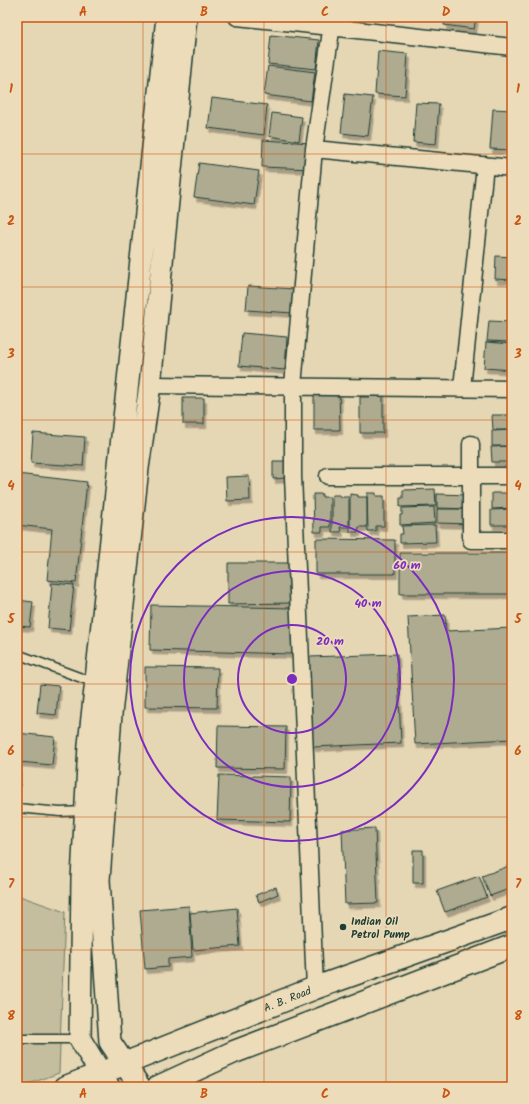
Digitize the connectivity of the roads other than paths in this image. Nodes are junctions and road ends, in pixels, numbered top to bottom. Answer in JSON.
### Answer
{"nodes":[{"id":1,"x":167,"y":17,"type":"edge"},
{"id":2,"x":186,"y":17,"type":"edge"},
{"id":3,"x":237,"y":17,"type":"edge"},
{"id":4,"x":333,"y":22,"type":"edge"},
{"id":5,"x":512,"y":47,"type":"edge"},
{"id":6,"x":314,"y":149,"type":"junction"},
{"id":7,"x":485,"y":165,"type":"junction"},
{"id":8,"x":512,"y":168,"type":"edge"},
{"id":9,"x":150,"y":385,"type":"junction"},
{"id":10,"x":293,"y":386,"type":"junction"},
{"id":11,"x":462,"y":388,"type":"junction"},
{"id":12,"x":512,"y":390,"type":"edge"},
{"id":13,"x":471,"y":444,"type":"dead end"},
{"id":14,"x":328,"y":476,"type":"dead end"},
{"id":15,"x":471,"y":476,"type":"junction"},
{"id":16,"x":512,"y":476,"type":"edge"},
{"id":17,"x":512,"y":540,"type":"edge"},
{"id":18,"x":17,"y":654,"type":"edge"},
{"id":19,"x":96,"y":684,"type":"junction"},
{"id":20,"x":17,"y":808,"type":"edge"},
{"id":21,"x":86,"y":811,"type":"junction"},
{"id":22,"x":512,"y":918,"type":"edge"},
{"id":23,"x":512,"y":946,"type":"edge"},
{"id":24,"x":315,"y":988,"type":"junction"},
{"id":25,"x":17,"y":1039,"type":"edge"},
{"id":26,"x":80,"y":1039,"type":"junction"},
{"id":27,"x":125,"y":1063,"type":"junction"},
{"id":28,"x":105,"y":1080,"type":"edge"},
{"id":29,"x":66,"y":1087,"type":"edge"},
{"id":30,"x":140,"y":1087,"type":"edge"},
{"id":31,"x":158,"y":1087,"type":"edge"}],
"edges":[{"from":1,"to":19,"type":"street"},
{"from":2,"to":9,"type":"street"},
{"from":3,"to":4,"type":"street"},
{"from":4,"to":5,"type":"street"},
{"from":4,"to":6,"type":"street"},
{"from":6,"to":7,"type":"street"},
{"from":6,"to":10,"type":"street"},
{"from":7,"to":8,"type":"street"},
{"from":7,"to":11,"type":"street"},
{"from":9,"to":10,"type":"street"},
{"from":9,"to":27,"type":"street"},
{"from":10,"to":11,"type":"street"},
{"from":10,"to":24,"type":"street"},
{"from":11,"to":12,"type":"street"},
{"from":13,"to":15,"type":"street"},
{"from":14,"to":15,"type":"street"},
{"from":15,"to":16,"type":"street"},
{"from":15,"to":17,"type":"street"},
{"from":18,"to":19,"type":"lane"},
{"from":19,"to":21,"type":"street"},
{"from":20,"to":21,"type":"lane"},
{"from":21,"to":26,"type":"street"},
{"from":22,"to":24,"type":"main road","name":"A. B. Road"},
{"from":23,"to":31,"type":"main road"},
{"from":24,"to":27,"type":"main road","name":"A. B. Road"},
{"from":25,"to":26,"type":"lane"},
{"from":26,"to":28,"type":"street"},
{"from":27,"to":28,"type":"main road","name":"A. B. Road"},
{"from":27,"to":30,"type":"street"},
{"from":28,"to":29,"type":"main road","name":"A. B. Road"}]}
